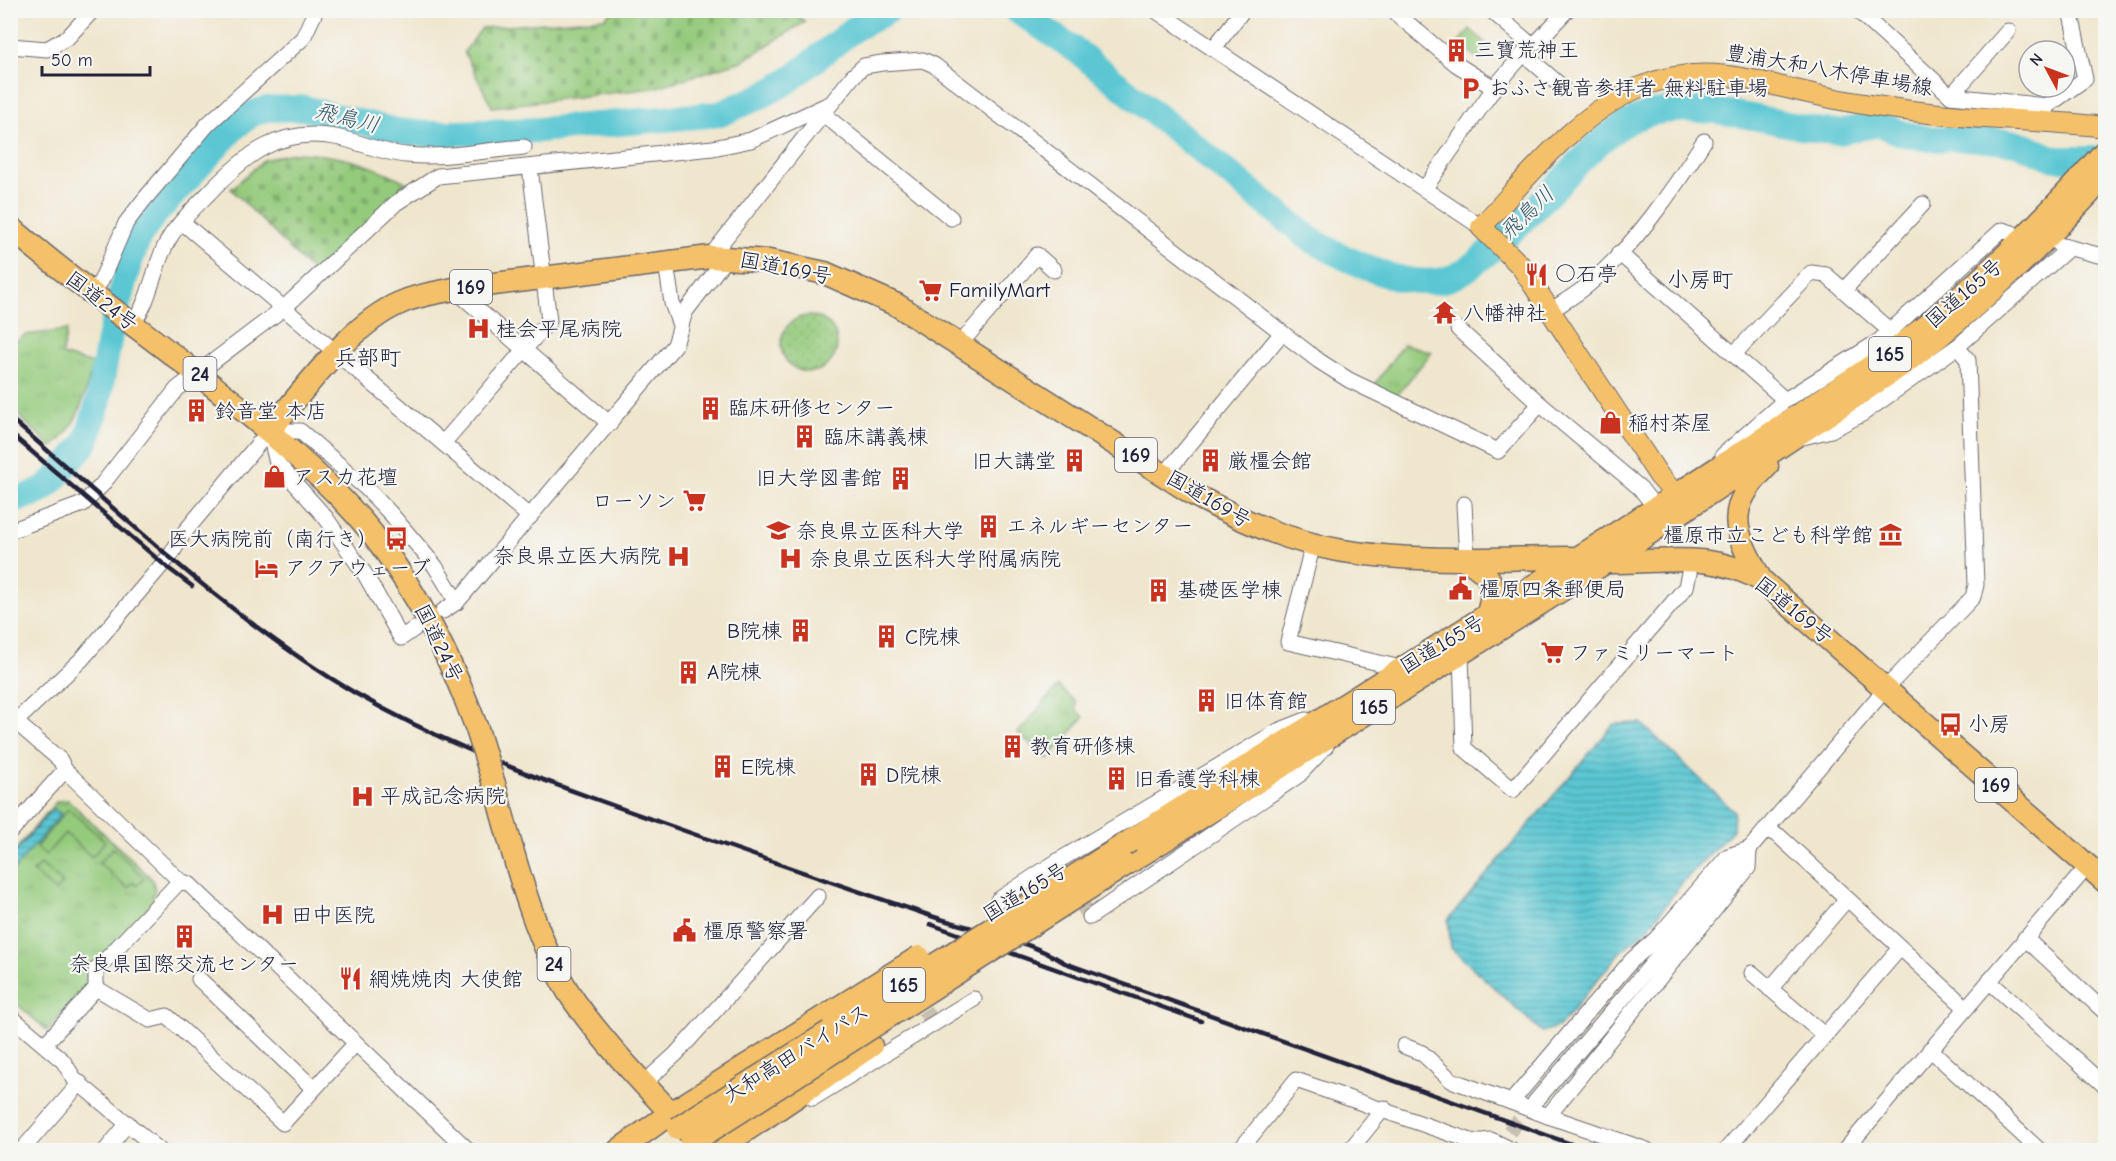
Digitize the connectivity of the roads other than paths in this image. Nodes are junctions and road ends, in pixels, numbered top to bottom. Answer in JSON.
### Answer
{"nodes":[{"id":1,"x":93,"y":10,"type":"edge"},
{"id":2,"x":1155,"y":10,"type":"edge"},
{"id":3,"x":1243,"y":10,"type":"edge"},
{"id":4,"x":1392,"y":10,"type":"edge"},
{"id":5,"x":1491,"y":10,"type":"edge"},
{"id":6,"x":1568,"y":10,"type":"edge"},
{"id":7,"x":1857,"y":10,"type":"edge"},
{"id":8,"x":2070,"y":10,"type":"edge"},
{"id":9,"x":310,"y":13,"type":"edge"},
{"id":10,"x":2008,"y":31,"type":"dead end"},
{"id":11,"x":10,"y":46,"type":"edge"},
{"id":12,"x":1214,"y":48,"type":"junction"},
{"id":13,"x":1527,"y":49,"type":"junction"},
{"id":14,"x":1562,"y":87,"type":"dead end"},
{"id":15,"x":1494,"y":88,"type":"junction"},
{"id":16,"x":1951,"y":96,"type":"junction"},
{"id":17,"x":826,"y":108,"type":"junction"},
{"id":18,"x":2044,"y":113,"type":"junction"},
{"id":19,"x":2106,"y":126,"type":"edge"},
{"id":20,"x":1704,"y":141,"type":"dead end"},
{"id":21,"x":524,"y":147,"type":"dead end"},
{"id":22,"x":2106,"y":150,"type":"edge"},
{"id":23,"x":437,"y":154,"type":"junction"},
{"id":24,"x":530,"y":168,"type":"junction"},
{"id":25,"x":506,"y":170,"type":"junction"},
{"id":26,"x":2093,"y":180,"type":"edge"},
{"id":27,"x":1425,"y":188,"type":"junction"},
{"id":28,"x":1923,"y":204,"type":"dead end"},
{"id":29,"x":951,"y":218,"type":"dead end"},
{"id":30,"x":182,"y":222,"type":"junction"},
{"id":31,"x":10,"y":227,"type":"edge"},
{"id":32,"x":1484,"y":229,"type":"junction"},
{"id":33,"x":2012,"y":232,"type":"dead end"},
{"id":34,"x":1619,"y":253,"type":"junction"},
{"id":35,"x":718,"y":257,"type":"junction"},
{"id":36,"x":2106,"y":257,"type":"edge"},
{"id":37,"x":666,"y":262,"type":"junction"},
{"id":38,"x":1054,"y":270,"type":"dead end"},
{"id":39,"x":543,"y":277,"type":"junction"},
{"id":40,"x":454,"y":289,"type":"junction"},
{"id":41,"x":1844,"y":290,"type":"junction"},
{"id":42,"x":98,"y":299,"type":"junction"},
{"id":43,"x":285,"y":307,"type":"junction"},
{"id":44,"x":1550,"y":311,"type":"junction"},
{"id":45,"x":130,"y":323,"type":"junction"},
{"id":46,"x":681,"y":328,"type":"junction"},
{"id":47,"x":1458,"y":329,"type":"dead end"},
{"id":48,"x":1889,"y":330,"type":"junction"},
{"id":49,"x":1281,"y":334,"type":"junction"},
{"id":50,"x":960,"y":344,"type":"junction"},
{"id":51,"x":1957,"y":347,"type":"junction"},
{"id":52,"x":524,"y":350,"type":"junction"},
{"id":53,"x":338,"y":352,"type":"junction"},
{"id":54,"x":1734,"y":354,"type":"junction"},
{"id":55,"x":196,"y":372,"type":"junction"},
{"id":56,"x":1785,"y":400,"type":"junction"},
{"id":57,"x":1540,"y":404,"type":"junction"},
{"id":58,"x":610,"y":424,"type":"junction"},
{"id":59,"x":269,"y":431,"type":"junction"},
{"id":60,"x":1791,"y":440,"type":"junction"},
{"id":61,"x":444,"y":442,"type":"junction"},
{"id":62,"x":1713,"y":469,"type":"junction"},
{"id":63,"x":1165,"y":474,"type":"junction"},
{"id":64,"x":1681,"y":501,"type":"junction"},
{"id":65,"x":1464,"y":504,"type":"dead end"},
{"id":66,"x":1655,"y":507,"type":"junction"},
{"id":67,"x":531,"y":517,"type":"junction"},
{"id":68,"x":10,"y":531,"type":"edge"},
{"id":69,"x":1313,"y":544,"type":"junction"},
{"id":70,"x":1574,"y":558,"type":"junction"},
{"id":71,"x":1692,"y":559,"type":"junction"},
{"id":72,"x":1467,"y":560,"type":"junction"},
{"id":73,"x":1606,"y":562,"type":"junction"},
{"id":74,"x":1761,"y":580,"type":"junction"},
{"id":75,"x":457,"y":602,"type":"junction"},
{"id":76,"x":443,"y":611,"type":"dead end"},
{"id":77,"x":1487,"y":617,"type":"junction"},
{"id":78,"x":414,"y":629,"type":"dead end"},
{"id":79,"x":1461,"y":654,"type":"junction"},
{"id":80,"x":1401,"y":668,"type":"junction"},
{"id":81,"x":1887,"y":687,"type":"junction"},
{"id":82,"x":1342,"y":716,"type":"junction"},
{"id":83,"x":13,"y":719,"type":"edge"},
{"id":84,"x":65,"y":770,"type":"junction"},
{"id":85,"x":1766,"y":829,"type":"junction"},
{"id":86,"x":10,"y":832,"type":"edge"},
{"id":87,"x":1749,"y":849,"type":"junction"},
{"id":88,"x":1133,"y":853,"type":"junction"},
{"id":89,"x":2087,"y":867,"type":"junction"},
{"id":90,"x":180,"y":880,"type":"junction"},
{"id":91,"x":2106,"y":882,"type":"edge"},
{"id":92,"x":818,"y":896,"type":"dead end"},
{"id":93,"x":1847,"y":899,"type":"junction"},
{"id":94,"x":998,"y":900,"type":"dead end"},
{"id":95,"x":1090,"y":917,"type":"dead end"},
{"id":96,"x":2025,"y":938,"type":"junction"},
{"id":97,"x":1900,"y":948,"type":"junction"},
{"id":98,"x":893,"y":963,"type":"dead end"},
{"id":99,"x":1752,"y":973,"type":"dead end"},
{"id":100,"x":199,"y":979,"type":"dead end"},
{"id":101,"x":1989,"y":981,"type":"junction"},
{"id":102,"x":96,"y":988,"type":"junction"},
{"id":103,"x":1770,"y":988,"type":"junction"},
{"id":104,"x":974,"y":999,"type":"dead end"},
{"id":105,"x":1965,"y":1007,"type":"junction"},
{"id":106,"x":2106,"y":1013,"type":"edge"},
{"id":107,"x":10,"y":1016,"type":"edge"},
{"id":108,"x":1824,"y":1035,"type":"junction"},
{"id":109,"x":356,"y":1043,"type":"junction"},
{"id":110,"x":45,"y":1044,"type":"junction"},
{"id":111,"x":1404,"y":1046,"type":"dead end"},
{"id":112,"x":1930,"y":1049,"type":"junction"},
{"id":113,"x":80,"y":1083,"type":"junction"},
{"id":114,"x":644,"y":1083,"type":"junction"},
{"id":115,"x":717,"y":1084,"type":"junction"},
{"id":116,"x":2106,"y":1087,"type":"edge"},
{"id":117,"x":314,"y":1088,"type":"junction"},
{"id":118,"x":1511,"y":1102,"type":"junction"},
{"id":119,"x":1534,"y":1102,"type":"tunnel mouth"},
{"id":120,"x":1384,"y":1108,"type":"junction"},
{"id":121,"x":1548,"y":1116,"type":"junction"},
{"id":122,"x":128,"y":1123,"type":"junction"},
{"id":123,"x":685,"y":1137,"type":"edge"},
{"id":124,"x":1471,"y":1146,"type":"edge"},
{"id":125,"x":22,"y":1150,"type":"edge"},
{"id":126,"x":106,"y":1150,"type":"edge"},
{"id":127,"x":159,"y":1150,"type":"edge"},
{"id":128,"x":468,"y":1150,"type":"edge"},
{"id":129,"x":619,"y":1150,"type":"edge"},
{"id":130,"x":644,"y":1150,"type":"edge"},
{"id":131,"x":720,"y":1150,"type":"edge"},
{"id":132,"x":1240,"y":1150,"type":"edge"},
{"id":133,"x":1350,"y":1150,"type":"edge"},
{"id":134,"x":1512,"y":1150,"type":"edge"},
{"id":135,"x":1647,"y":1150,"type":"edge"},
{"id":136,"x":1726,"y":1150,"type":"edge"},
{"id":137,"x":1845,"y":1150,"type":"edge"},
{"id":138,"x":2037,"y":1150,"type":"edge"}],
"edges":[{"from":1,"to":11,"type":"street"},
{"from":2,"to":12,"type":"street"},
{"from":3,"to":12,"type":"street"},
{"from":4,"to":15,"type":"street"},
{"from":5,"to":13,"type":"street"},
{"from":6,"to":13,"type":"street"},
{"from":7,"to":16,"type":"street"},
{"from":8,"to":18,"type":"street"},
{"from":9,"to":42,"type":"street"},
{"from":10,"to":16,"type":"street"},
{"from":12,"to":27,"type":"street"},
{"from":13,"to":14,"type":"street"},
{"from":13,"to":15,"type":"street"},
{"from":15,"to":27,"type":"street"},
{"from":16,"to":18,"type":"street"},
{"from":17,"to":24,"type":"street"},
{"from":17,"to":29,"type":"street"},
{"from":17,"to":35,"type":"street"},
{"from":17,"to":49,"type":"street"},
{"from":18,"to":19,"type":"main road","name":"豊浦大和八木停車場線"},
{"from":18,"to":32,"type":"main road","name":"豊浦大和八木停車場線"},
{"from":20,"to":34,"type":"street"},
{"from":21,"to":23,"type":"street"},
{"from":22,"to":26,"type":"highway","name":"国道165号","number":"165"},
{"from":23,"to":25,"type":"street"},
{"from":23,"to":30,"type":"street"},
{"from":24,"to":25,"type":"street"},
{"from":24,"to":39,"type":"street"},
{"from":25,"to":43,"type":"street"},
{"from":26,"to":60,"type":"highway","name":"国道165号","number":"165"},
{"from":26,"to":62,"type":"highway","name":"国道165号","number":"165"},
{"from":27,"to":32,"type":"street"},
{"from":28,"to":41,"type":"street"},
{"from":30,"to":43,"type":"street"},
{"from":30,"to":45,"type":"street"},
{"from":31,"to":42,"type":"highway","name":"国道24号","number":"24"},
{"from":32,"to":44,"type":"main road"},
{"from":33,"to":48,"type":"street"},
{"from":34,"to":44,"type":"street"},
{"from":34,"to":54,"type":"street"},
{"from":35,"to":37,"type":"highway","name":"国道169号","number":"169"},
{"from":35,"to":46,"type":"street"},
{"from":35,"to":50,"type":"highway","name":"国道169号","number":"169"},
{"from":36,"to":51,"type":"street"},
{"from":37,"to":39,"type":"highway","name":"国道169号","number":"169"},
{"from":37,"to":46,"type":"street"},
{"from":38,"to":50,"type":"street"},
{"from":39,"to":40,"type":"highway","name":"国道169号","number":"169"},
{"from":39,"to":52,"type":"street"},
{"from":40,"to":52,"type":"street"},
{"from":40,"to":53,"type":"highway","name":"国道169号","number":"169"},
{"from":41,"to":48,"type":"street"},
{"from":41,"to":54,"type":"street"},
{"from":42,"to":45,"type":"highway","name":"国道24号","number":"24"},
{"from":43,"to":53,"type":"street"},
{"from":43,"to":55,"type":"street"},
{"from":44,"to":64,"type":"main road"},
{"from":45,"to":55,"type":"highway","name":"国道24号","number":"24"},
{"from":46,"to":58,"type":"street"},
{"from":47,"to":57,"type":"street"},
{"from":48,"to":56,"type":"street"},
{"from":49,"to":57,"type":"street"},
{"from":49,"to":63,"type":"street"},
{"from":50,"to":63,"type":"highway","name":"国道169号","number":"169"},
{"from":51,"to":60,"type":"street"},
{"from":51,"to":81,"type":"street"},
{"from":52,"to":58,"type":"street"},
{"from":52,"to":61,"type":"street"},
{"from":53,"to":59,"type":"highway","name":"国道169号","number":"169"},
{"from":53,"to":61,"type":"street"},
{"from":54,"to":56,"type":"street"},
{"from":55,"to":59,"type":"highway","name":"国道24号","number":"24"},
{"from":55,"to":68,"type":"street"},
{"from":56,"to":62,"type":"street"},
{"from":57,"to":66,"type":"street"},
{"from":58,"to":67,"type":"street"},
{"from":59,"to":75,"type":"street"},
{"from":59,"to":78,"type":"street"},
{"from":59,"to":83,"type":"street"},
{"from":59,"to":114,"type":"highway","name":"国道24号","number":"24","bridge":true},
{"from":60,"to":64,"type":"highway","name":"国道165号","number":"165"},
{"from":60,"to":74,"type":"highway"},
{"from":61,"to":67,"type":"street"},
{"from":62,"to":64,"type":"highway","name":"国道165号","number":"165"},
{"from":63,"to":69,"type":"highway","name":"国道169号","number":"169"},
{"from":64,"to":66,"type":"highway","name":"国道165号","number":"165"},
{"from":64,"to":73,"type":"highway","name":"国道165号","number":"165"},
{"from":65,"to":72,"type":"street"},
{"from":66,"to":70,"type":"highway","name":"国道165号","number":"165"},
{"from":67,"to":75,"type":"street"},
{"from":69,"to":72,"type":"highway","name":"国道169号","number":"169"},
{"from":69,"to":80,"type":"street"},
{"from":70,"to":72,"type":"highway","name":"国道169号","number":"169"},
{"from":70,"to":73,"type":"highway","name":"国道169号","number":"169"},
{"from":70,"to":77,"type":"highway","name":"国道165号","number":"165"},
{"from":71,"to":73,"type":"highway","name":"国道169号","number":"169"},
{"from":71,"to":74,"type":"highway","name":"国道169号","number":"169"},
{"from":71,"to":79,"type":"street"},
{"from":72,"to":77,"type":"highway"},
{"from":73,"to":79,"type":"highway","name":"国道165号","number":"165"},
{"from":74,"to":81,"type":"highway","name":"国道169号","number":"169"},
{"from":75,"to":76,"type":"street"},
{"from":77,"to":80,"type":"highway","name":"国道165号","number":"165"},
{"from":79,"to":82,"type":"highway","name":"国道165号","number":"165"},
{"from":80,"to":82,"type":"highway","name":"国道165号","number":"165"},
{"from":81,"to":85,"type":"street"},
{"from":81,"to":89,"type":"highway","name":"国道169号","number":"169"},
{"from":82,"to":88,"type":"highway","name":"国道165号","number":"165"},
{"from":82,"to":94,"type":"street"},
{"from":82,"to":95,"type":"street"},
{"from":83,"to":84,"type":"street"},
{"from":84,"to":86,"type":"street"},
{"from":84,"to":90,"type":"street"},
{"from":85,"to":87,"type":"street"},
{"from":85,"to":93,"type":"street"},
{"from":87,"to":118,"type":"street"},
{"from":87,"to":119,"type":"street"},
{"from":87,"to":121,"type":"street"},
{"from":88,"to":115,"type":"highway","name":"国道165号","number":"165","bridge":true},
{"from":88,"to":123,"type":"highway","name":"大和高田バイパス","number":"165","bridge":true},
{"from":88,"to":131,"type":"highway","name":"国道165号","number":"165","bridge":true},
{"from":89,"to":91,"type":"highway","name":"国道169号","number":"169"},
{"from":89,"to":96,"type":"street"},
{"from":90,"to":102,"type":"street"},
{"from":90,"to":109,"type":"street"},
{"from":92,"to":114,"type":"street"},
{"from":93,"to":97,"type":"street"},
{"from":93,"to":103,"type":"street"},
{"from":96,"to":101,"type":"street"},
{"from":96,"to":106,"type":"street"},
{"from":97,"to":105,"type":"street"},
{"from":97,"to":108,"type":"street"},
{"from":98,"to":115,"type":"street"},
{"from":99,"to":103,"type":"street"},
{"from":100,"to":117,"type":"street"},
{"from":101,"to":105,"type":"street"},
{"from":101,"to":116,"type":"street"},
{"from":102,"to":110,"type":"street"},
{"from":102,"to":117,"type":"street"},
{"from":103,"to":108,"type":"street"},
{"from":104,"to":131,"type":"street"},
{"from":105,"to":112,"type":"street"},
{"from":107,"to":110,"type":"street"},
{"from":108,"to":136,"type":"street"},
{"from":109,"to":117,"type":"street"},
{"from":109,"to":128,"type":"street"},
{"from":110,"to":113,"type":"street"},
{"from":111,"to":118,"type":"street"},
{"from":112,"to":137,"type":"street"},
{"from":112,"to":138,"type":"street"},
{"from":113,"to":122,"type":"street"},
{"from":113,"to":125,"type":"street"},
{"from":114,"to":123,"type":"highway","name":"国道24号","number":"24"},
{"from":115,"to":123,"type":"highway","name":"国道165号","number":"165"},
{"from":118,"to":121,"type":"street"},
{"from":120,"to":124,"type":"street"},
{"from":120,"to":132,"type":"street"},
{"from":120,"to":133,"type":"street"},
{"from":121,"to":135,"type":"street"},
{"from":122,"to":126,"type":"street"},
{"from":122,"to":127,"type":"street"},
{"from":123,"to":129,"type":"highway"},
{"from":123,"to":130,"type":"highway","name":"大和高田バイパス"},
{"from":124,"to":134,"type":"street"}]}
